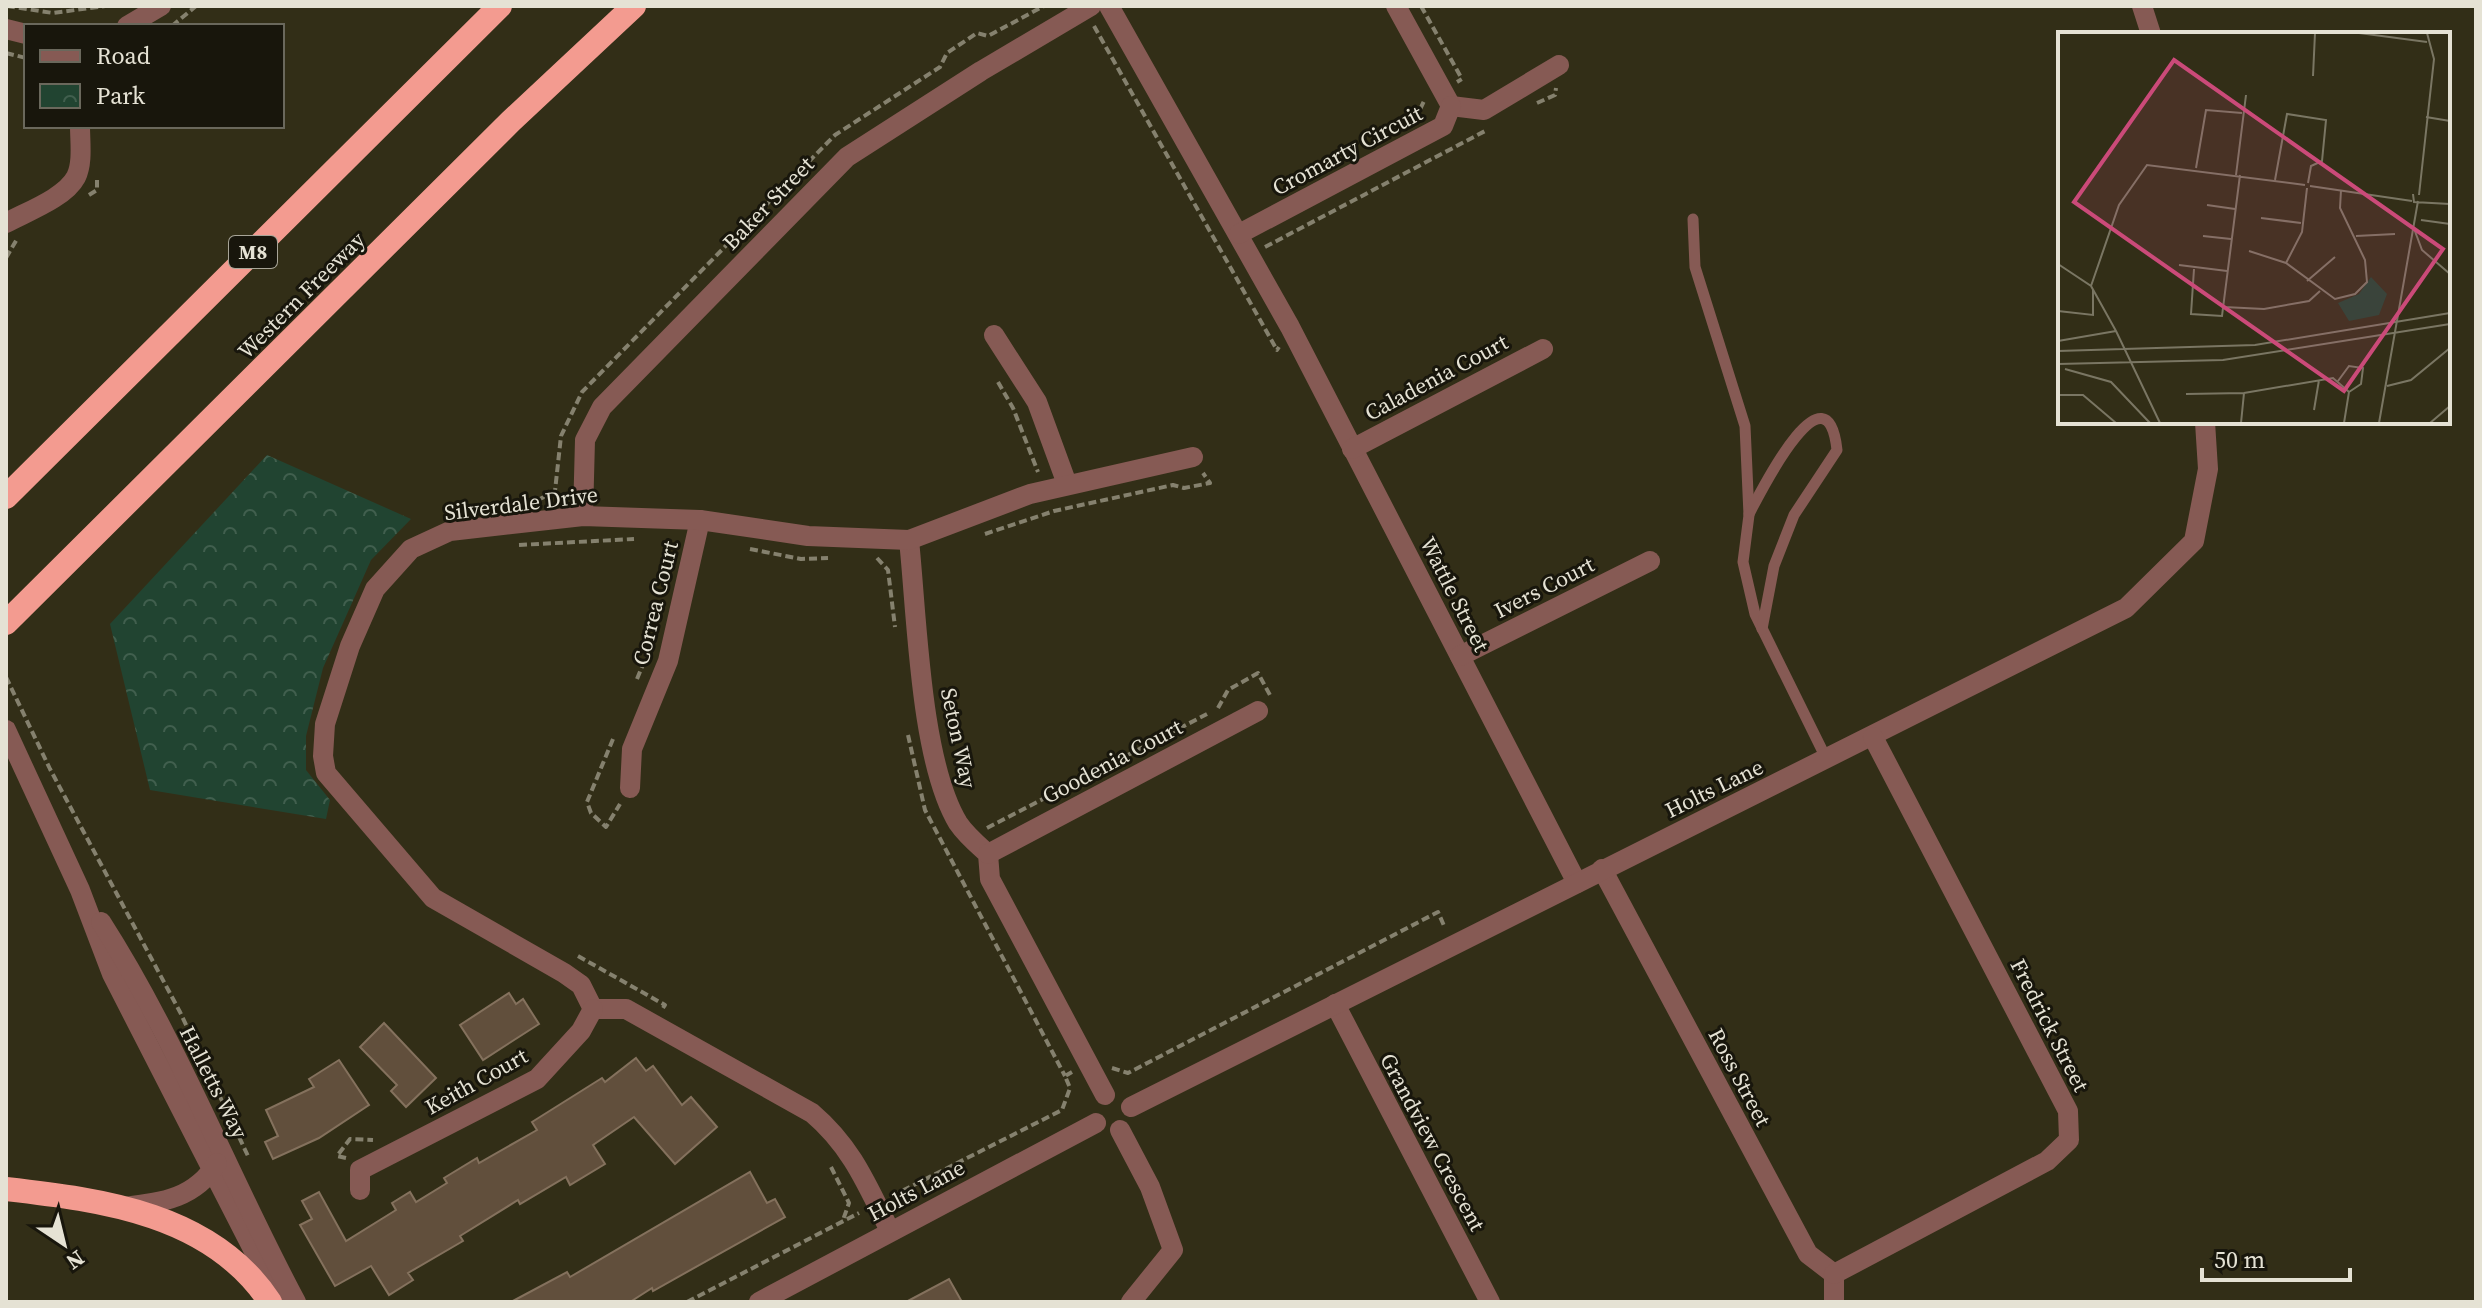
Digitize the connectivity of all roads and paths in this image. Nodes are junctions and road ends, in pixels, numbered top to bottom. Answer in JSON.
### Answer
{"nodes":[{"id":1,"x":7,"y":6,"type":"edge"},
{"id":2,"x":105,"y":6,"type":"edge"},
{"id":3,"x":161,"y":6,"type":"edge"},
{"id":4,"x":196,"y":6,"type":"edge"},
{"id":5,"x":500,"y":6,"type":"edge"},
{"id":6,"x":621,"y":6,"type":"edge"},
{"id":7,"x":634,"y":6,"type":"edge"},
{"id":8,"x":1109,"y":6,"type":"edge"},
{"id":9,"x":1396,"y":6,"type":"edge"},
{"id":10,"x":1421,"y":6,"type":"edge"},
{"id":11,"x":2142,"y":6,"type":"edge"},
{"id":12,"x":1088,"y":8,"type":"edge"},
{"id":13,"x":130,"y":24,"type":"edge"},
{"id":14,"x":174,"y":24,"type":"edge"},
{"id":15,"x":2150,"y":32,"type":"edge"},
{"id":16,"x":605,"y":33,"type":"junction"},
{"id":17,"x":1559,"y":65,"type":"joint"},
{"id":18,"x":1446,"y":98,"type":"junction"},
{"id":19,"x":1531,"y":106,"type":"dead end"},
{"id":20,"x":1401,"y":127,"type":"dead end"},
{"id":21,"x":80,"y":128,"type":"edge"},
{"id":22,"x":1490,"y":128,"type":"dead end"},
{"id":23,"x":1383,"y":158,"type":"junction"},
{"id":24,"x":1395,"y":178,"type":"junction"},
{"id":25,"x":1693,"y":219,"type":"dead end"},
{"id":26,"x":6,"y":223,"type":"edge"},
{"id":27,"x":1239,"y":234,"type":"junction"},
{"id":28,"x":1250,"y":255,"type":"junction"},
{"id":29,"x":1229,"y":266,"type":"junction"},
{"id":30,"x":1290,"y":327,"type":"junction"},
{"id":31,"x":994,"y":335,"type":"dead end"},
{"id":32,"x":1543,"y":349,"type":"dead end"},
{"id":33,"x":998,"y":380,"type":"dead end"},
{"id":34,"x":2205,"y":424,"type":"edge"},
{"id":35,"x":1352,"y":449,"type":"junction"},
{"id":36,"x":1193,"y":457,"type":"dead end"},
{"id":37,"x":1057,"y":487,"type":"junction"},
{"id":38,"x":6,"y":497,"type":"edge"},
{"id":39,"x":1054,"y":511,"type":"dead end"},
{"id":40,"x":1749,"y":515,"type":"junction"},
{"id":41,"x":583,"y":516,"type":"junction"},
{"id":42,"x":700,"y":520,"type":"junction"},
{"id":43,"x":909,"y":540,"type":"junction"},
{"id":44,"x":1650,"y":561,"type":"dead end"},
{"id":45,"x":6,"y":623,"type":"edge"},
{"id":46,"x":1762,"y":630,"type":"junction"},
{"id":47,"x":1460,"y":656,"type":"junction"},
{"id":48,"x":6,"y":677,"type":"edge"},
{"id":49,"x":21,"y":706,"type":"dead end"},
{"id":50,"x":1258,"y":711,"type":"joint"},
{"id":51,"x":6,"y":730,"type":"edge"},
{"id":52,"x":1873,"y":737,"type":"junction"},
{"id":53,"x":1827,"y":760,"type":"junction"},
{"id":54,"x":630,"y":788,"type":"dead end"},
{"id":55,"x":969,"y":835,"type":"junction"},
{"id":56,"x":946,"y":848,"type":"dead end"},
{"id":57,"x":988,"y":854,"type":"junction"},
{"id":58,"x":1602,"y":869,"type":"junction"},
{"id":59,"x":1577,"y":883,"type":"junction"},
{"id":60,"x":80,"y":890,"type":"junction"},
{"id":61,"x":1453,"y":945,"type":"junction"},
{"id":62,"x":1335,"y":1004,"type":"junction"},
{"id":63,"x":593,"y":1009,"type":"junction"},
{"id":64,"x":1085,"y":1063,"type":"junction"},
{"id":65,"x":1105,"y":1095,"type":"junction"},
{"id":66,"x":1131,"y":1107,"type":"junction"},
{"id":67,"x":1096,"y":1123,"type":"junction"},
{"id":68,"x":1120,"y":1130,"type":"junction"},
{"id":69,"x":383,"y":1135,"type":"dead end"},
{"id":70,"x":224,"y":1152,"type":"junction"},
{"id":71,"x":831,"y":1165,"type":"dead end"},
{"id":72,"x":211,"y":1173,"type":"junction"},
{"id":73,"x":356,"y":1173,"type":"joint"},
{"id":74,"x":6,"y":1189,"type":"edge"},
{"id":75,"x":877,"y":1204,"type":"junction"},
{"id":76,"x":124,"y":1207,"type":"junction"},
{"id":77,"x":842,"y":1222,"type":"junction"},
{"id":78,"x":890,"y":1231,"type":"junction"},
{"id":79,"x":1834,"y":1274,"type":"junction"},
{"id":80,"x":270,"y":1302,"type":"edge"},
{"id":81,"x":280,"y":1302,"type":"edge"},
{"id":82,"x":296,"y":1302,"type":"edge"},
{"id":83,"x":687,"y":1302,"type":"edge"},
{"id":84,"x":759,"y":1302,"type":"edge"},
{"id":85,"x":1131,"y":1302,"type":"edge"},
{"id":86,"x":1490,"y":1302,"type":"edge"},
{"id":87,"x":1834,"y":1302,"type":"edge"}],
"edges":[{"from":1,"to":2,"type":"path"},
{"from":3,"to":13,"type":"street"},
{"from":4,"to":14,"type":"path"},
{"from":5,"to":38,"type":"highway","number":"M8"},
{"from":6,"to":16,"type":"lane"},
{"from":7,"to":16,"type":"highway","name":"Western Freeway"},
{"from":8,"to":27,"type":"street"},
{"from":9,"to":18,"type":"street","name":"Cromarty Circuit"},
{"from":10,"to":18,"type":"path"},
{"from":11,"to":15,"type":"street"},
{"from":12,"to":29,"type":"path"},
{"from":12,"to":41,"type":"street","name":"Baker Street"},
{"from":16,"to":45,"type":"highway","name":"Western Freeway"},
{"from":17,"to":18,"type":"street"},
{"from":17,"to":19,"type":"path"},
{"from":18,"to":20,"type":"path"},
{"from":18,"to":23,"type":"street","name":"Cromarty Circuit"},
{"from":21,"to":26,"type":"street"},
{"from":22,"to":24,"type":"path"},
{"from":23,"to":24,"type":"path"},
{"from":23,"to":27,"type":"street","name":"Cromarty Circuit"},
{"from":24,"to":28,"type":"path"},
{"from":25,"to":40,"type":"lane"},
{"from":27,"to":28,"type":"street"},
{"from":28,"to":29,"type":"path"},
{"from":28,"to":30,"type":"street"},
{"from":29,"to":30,"type":"path"},
{"from":30,"to":35,"type":"street","name":"Wattle Street"},
{"from":31,"to":37,"type":"street"},
{"from":32,"to":35,"type":"street","name":"Caladenia Court"},
{"from":33,"to":37,"type":"path"},
{"from":34,"to":52,"type":"street","name":"Holts Lane"},
{"from":35,"to":47,"type":"street","name":"Wattle Street"},
{"from":36,"to":37,"type":"street","name":"Silverdale Drive"},
{"from":37,"to":39,"type":"path"},
{"from":37,"to":43,"type":"street","name":"Silverdale Drive"},
{"from":40,"to":46,"type":"lane"},
{"from":40,"to":46,"type":"lane"},
{"from":41,"to":42,"type":"street","name":"Silverdale Drive"},
{"from":41,"to":63,"type":"street","name":"Silverdale Drive"},
{"from":42,"to":43,"type":"street","name":"Silverdale Drive"},
{"from":42,"to":54,"type":"street","name":"Correa Court"},
{"from":43,"to":55,"type":"street","name":"Seton Way"},
{"from":44,"to":47,"type":"street","name":"Ivers Court"},
{"from":46,"to":53,"type":"lane"},
{"from":47,"to":59,"type":"street","name":"Wattle Street"},
{"from":48,"to":49,"type":"path"},
{"from":50,"to":55,"type":"path"},
{"from":50,"to":57,"type":"street","name":"Goodenia Court"},
{"from":51,"to":60,"type":"street","name":"Halletts Way"},
{"from":52,"to":53,"type":"street","name":"Holts Lane"},
{"from":52,"to":79,"type":"street","name":"Fredrick Street"},
{"from":53,"to":58,"type":"street","name":"Holts Lane"},
{"from":55,"to":56,"type":"path"},
{"from":55,"to":57,"type":"street","name":"Seton Way"},
{"from":57,"to":64,"type":"street"},
{"from":58,"to":59,"type":"street","name":"Holts Lane"},
{"from":58,"to":79,"type":"street","name":"Ross Street"},
{"from":59,"to":61,"type":"street","name":"Holts Lane"},
{"from":60,"to":70,"type":"street","name":"Halletts Way"},
{"from":60,"to":72,"type":"street","name":"Halletts Way"},
{"from":61,"to":62,"type":"street","name":"Holts Lane"},
{"from":61,"to":64,"type":"path"},
{"from":62,"to":66,"type":"street","name":"Holts Lane"},
{"from":62,"to":86,"type":"street","name":"Grandview Crescent"},
{"from":63,"to":73,"type":"street","name":"Keith Court"},
{"from":63,"to":75,"type":"street"},
{"from":64,"to":65,"type":"street"},
{"from":64,"to":75,"type":"path"},
{"from":65,"to":66,"type":"street"},
{"from":65,"to":67,"type":"street"},
{"from":66,"to":68,"type":"street"},
{"from":67,"to":68,"type":"street"},
{"from":67,"to":78,"type":"street","name":"Holts Lane"},
{"from":68,"to":85,"type":"street"},
{"from":69,"to":73,"type":"path"},
{"from":70,"to":72,"type":"street"},
{"from":70,"to":82,"type":"street","name":"Halletts Way"},
{"from":71,"to":77,"type":"path"},
{"from":72,"to":76,"type":"street"},
{"from":72,"to":81,"type":"street","name":"Halletts Way"},
{"from":74,"to":76,"type":"highway"},
{"from":75,"to":77,"type":"path"},
{"from":75,"to":78,"type":"street"},
{"from":76,"to":80,"type":"highway"},
{"from":77,"to":83,"type":"path"},
{"from":78,"to":84,"type":"street","name":"Holts Lane"},
{"from":79,"to":87,"type":"street"}]}
